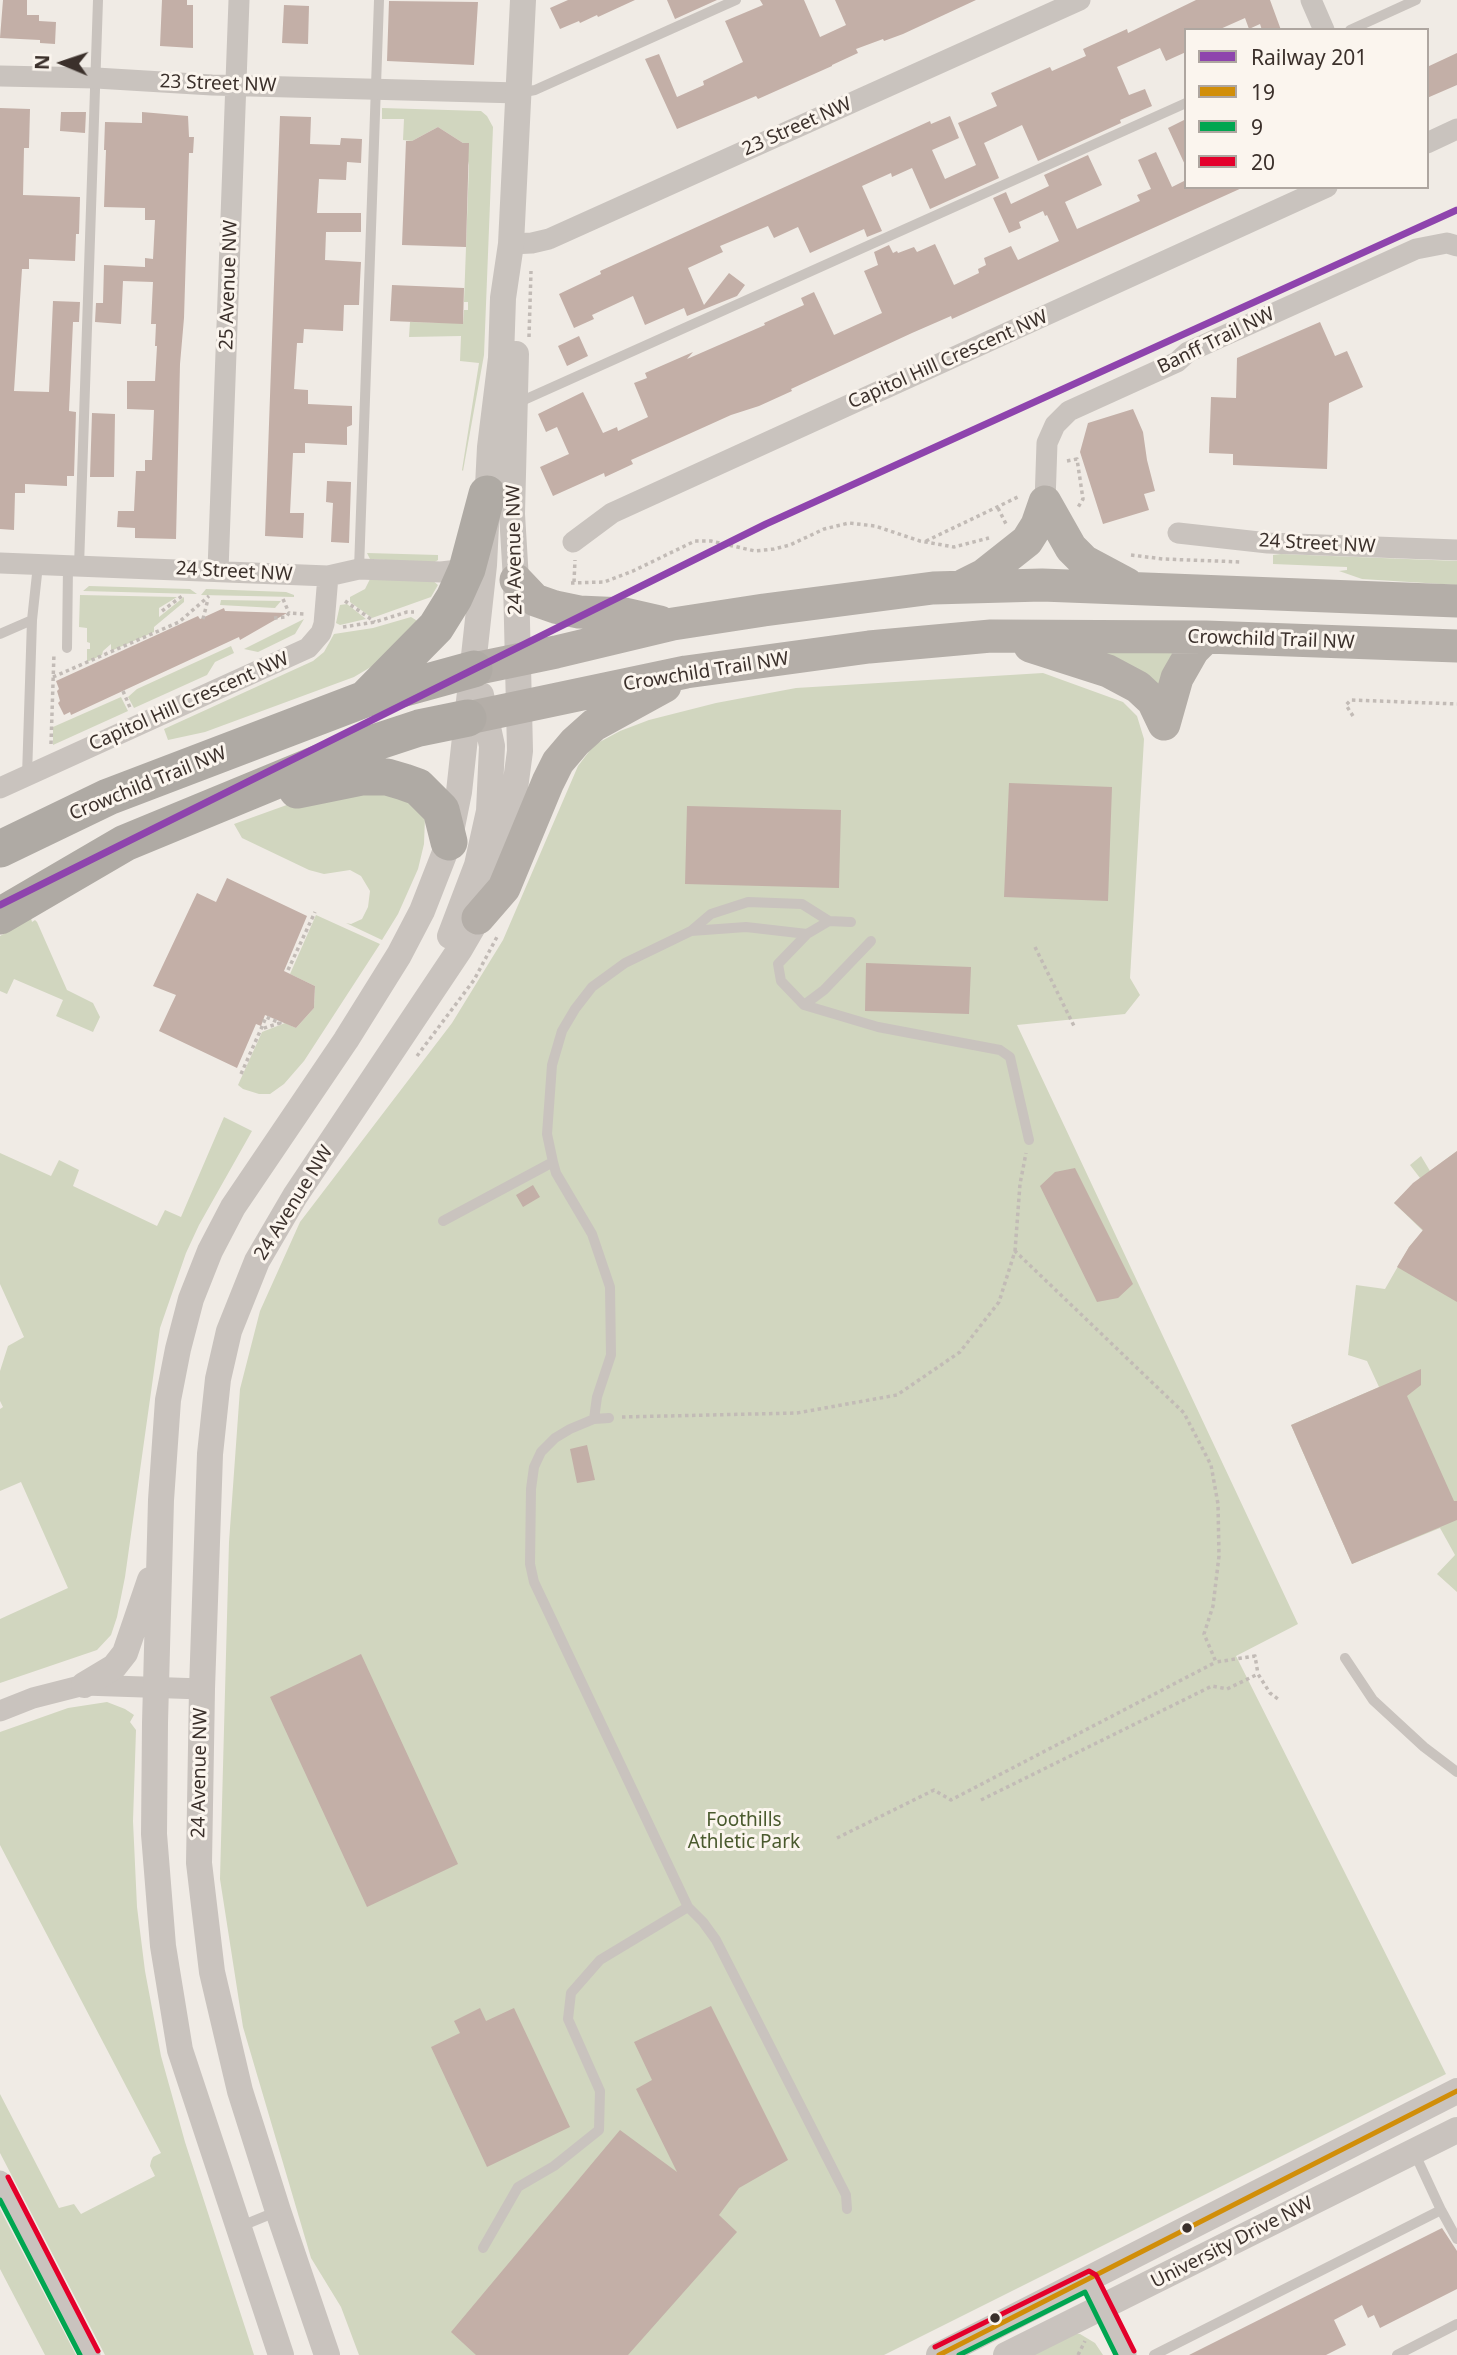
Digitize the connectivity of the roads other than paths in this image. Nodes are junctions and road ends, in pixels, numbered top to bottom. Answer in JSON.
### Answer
{"nodes":[{"id":1,"x":98,"y":0,"type":"edge"},
{"id":2,"x":239,"y":0,"type":"edge"},
{"id":3,"x":379,"y":0,"type":"edge"},
{"id":4,"x":523,"y":0,"type":"edge"},
{"id":5,"x":736,"y":0,"type":"edge"},
{"id":6,"x":1080,"y":0,"type":"edge"},
{"id":7,"x":1311,"y":0,"type":"edge"},
{"id":8,"x":1416,"y":0,"type":"edge"},
{"id":9,"x":1323,"y":28,"type":"edge"},
{"id":10,"x":1354,"y":28,"type":"edge"},
{"id":11,"x":0,"y":76,"type":"edge"},
{"id":12,"x":96,"y":78,"type":"junction"},
{"id":13,"x":236,"y":85,"type":"junction"},
{"id":14,"x":376,"y":89,"type":"junction"},
{"id":15,"x":519,"y":93,"type":"junction"},
{"id":16,"x":1184,"y":104,"type":"edge"},
{"id":17,"x":1457,"y":129,"type":"edge"},
{"id":18,"x":1429,"y":142,"type":"edge"},
{"id":19,"x":1323,"y":189,"type":"edge"},
{"id":20,"x":511,"y":244,"type":"junction"},
{"id":21,"x":1457,"y":246,"type":"edge"},
{"id":22,"x":501,"y":358,"type":"junction"},
{"id":23,"x":515,"y":404,"type":"junction"},
{"id":24,"x":487,"y":494,"type":"junction"},
{"id":25,"x":1048,"y":503,"type":"junction"},
{"id":26,"x":1178,"y":533,"type":"dead end"},
{"id":27,"x":573,"y":542,"type":"dead end"},
{"id":28,"x":1457,"y":550,"type":"edge"},
{"id":29,"x":0,"y":564,"type":"edge"},
{"id":30,"x":38,"y":565,"type":"junction"},
{"id":31,"x":74,"y":566,"type":"junction"},
{"id":32,"x":359,"y":569,"type":"junction"},
{"id":33,"x":467,"y":569,"type":"junction"},
{"id":34,"x":218,"y":570,"type":"junction"},
{"id":35,"x":328,"y":576,"type":"junction"},
{"id":36,"x":516,"y":580,"type":"junction"},
{"id":37,"x":961,"y":587,"type":"junction"},
{"id":38,"x":1132,"y":587,"type":"junction"},
{"id":39,"x":1457,"y":601,"type":"edge"},
{"id":40,"x":32,"y":620,"type":"junction"},
{"id":41,"x":673,"y":624,"type":"junction"},
{"id":42,"x":0,"y":634,"type":"edge"},
{"id":43,"x":991,"y":636,"type":"junction"},
{"id":44,"x":1206,"y":637,"type":"junction"},
{"id":45,"x":1457,"y":646,"type":"edge"},
{"id":46,"x":66,"y":648,"type":"dead end"},
{"id":47,"x":496,"y":665,"type":"junction"},
{"id":48,"x":686,"y":672,"type":"junction"},
{"id":49,"x":366,"y":699,"type":"junction"},
{"id":50,"x":520,"y":707,"type":"junction"},
{"id":51,"x":477,"y":716,"type":"junction"},
{"id":52,"x":27,"y":776,"type":"junction"},
{"id":53,"x":264,"y":787,"type":"junction"},
{"id":54,"x":0,"y":788,"type":"edge"},
{"id":55,"x":449,"y":842,"type":"junction"},
{"id":56,"x":0,"y":849,"type":"edge"},
{"id":57,"x":0,"y":916,"type":"edge"},
{"id":58,"x":829,"y":920,"type":"junction"},
{"id":59,"x":851,"y":922,"type":"dead end"},
{"id":60,"x":489,"y":925,"type":"junction"},
{"id":61,"x":691,"y":931,"type":"junction"},
{"id":62,"x":807,"y":934,"type":"junction"},
{"id":63,"x":871,"y":941,"type":"dead end"},
{"id":64,"x":442,"y":975,"type":"junction"},
{"id":65,"x":804,"y":1005,"type":"junction"},
{"id":66,"x":1029,"y":1140,"type":"road end"},
{"id":67,"x":553,"y":1162,"type":"junction"},
{"id":68,"x":443,"y":1221,"type":"dead end"},
{"id":69,"x":609,"y":1418,"type":"road end"},
{"id":70,"x":594,"y":1419,"type":"junction"},
{"id":71,"x":160,"y":1551,"type":"junction"},
{"id":72,"x":1345,"y":1658,"type":"dead end"},
{"id":73,"x":84,"y":1685,"type":"junction"},
{"id":74,"x":155,"y":1686,"type":"junction"},
{"id":75,"x":202,"y":1689,"type":"junction"},
{"id":76,"x":0,"y":1711,"type":"edge"},
{"id":77,"x":1457,"y":1772,"type":"edge"},
{"id":78,"x":688,"y":1908,"type":"junction"},
{"id":79,"x":1457,"y":2091,"type":"edge"},
{"id":80,"x":1457,"y":2130,"type":"edge"},
{"id":81,"x":1413,"y":2152,"type":"junction"},
{"id":82,"x":0,"y":2181,"type":"edge"},
{"id":83,"x":846,"y":2209,"type":"dead end"},
{"id":84,"x":1441,"y":2210,"type":"junction"},
{"id":85,"x":278,"y":2211,"type":"junction"},
{"id":86,"x":239,"y":2227,"type":"junction"},
{"id":87,"x":1457,"y":2239,"type":"edge"},
{"id":88,"x":483,"y":2248,"type":"dead end"},
{"id":89,"x":1089,"y":2280,"type":"junction"},
{"id":90,"x":1102,"y":2308,"type":"junction"},
{"id":91,"x":1457,"y":2324,"type":"edge"},
{"id":92,"x":1161,"y":2353,"type":"edge"},
{"id":93,"x":90,"y":2355,"type":"edge"},
{"id":94,"x":281,"y":2355,"type":"edge"},
{"id":95,"x":327,"y":2355,"type":"edge"},
{"id":96,"x":939,"y":2355,"type":"edge"},
{"id":97,"x":1006,"y":2355,"type":"edge"},
{"id":98,"x":1126,"y":2355,"type":"edge"},
{"id":99,"x":1397,"y":2355,"type":"edge"}],
"edges":[{"from":1,"to":12,"type":"lane"},
{"from":2,"to":13,"type":"street","name":"25 Avenue NW"},
{"from":3,"to":14,"type":"lane"},
{"from":4,"to":15,"type":"street","name":"24 Avenue NW"},
{"from":5,"to":15,"type":"lane"},
{"from":6,"to":20,"type":"street","name":"23 Street NW"},
{"from":7,"to":9,"type":"street"},
{"from":8,"to":10,"type":"lane"},
{"from":11,"to":12,"type":"street","name":"23 Street NW"},
{"from":12,"to":13,"type":"street","name":"23 Street NW"},
{"from":12,"to":31,"type":"lane"},
{"from":13,"to":14,"type":"street","name":"23 Street NW"},
{"from":13,"to":34,"type":"street","name":"25 Avenue NW"},
{"from":14,"to":15,"type":"street","name":"23 Street NW"},
{"from":14,"to":32,"type":"lane"},
{"from":15,"to":20,"type":"street","name":"24 Avenue NW"},
{"from":16,"to":23,"type":"lane"},
{"from":17,"to":18,"type":"street"},
{"from":19,"to":27,"type":"street","name":"Capitol Hill Crescent NW"},
{"from":20,"to":22,"type":"street","name":"24 Avenue NW"},
{"from":20,"to":23,"type":"street","name":"24 Avenue NW"},
{"from":21,"to":25,"type":"street","name":"Banff Trail NW"},
{"from":22,"to":24,"type":"street","name":"24 Avenue NW"},
{"from":22,"to":47,"type":"street"},
{"from":23,"to":36,"type":"street","name":"24 Avenue NW"},
{"from":24,"to":33,"type":"highway"},
{"from":24,"to":47,"type":"street","name":"24 Avenue NW"},
{"from":25,"to":37,"type":"highway"},
{"from":25,"to":38,"type":"highway"},
{"from":26,"to":28,"type":"street","name":"24 Street NW"},
{"from":29,"to":30,"type":"street","name":"24 Street NW"},
{"from":30,"to":31,"type":"street","name":"24 Street NW"},
{"from":30,"to":40,"type":"lane"},
{"from":31,"to":34,"type":"street","name":"24 Street NW"},
{"from":31,"to":46,"type":"lane"},
{"from":32,"to":33,"type":"street","name":"24 Street NW"},
{"from":32,"to":35,"type":"street","name":"24 Street NW"},
{"from":33,"to":49,"type":"highway"},
{"from":34,"to":35,"type":"street","name":"24 Street NW"},
{"from":35,"to":52,"type":"street","name":"Capitol Hill Crescent NW"},
{"from":36,"to":41,"type":"highway"},
{"from":36,"to":47,"type":"street","name":"24 Avenue NW"},
{"from":37,"to":38,"type":"highway","name":"Crowchild Trail NW"},
{"from":37,"to":41,"type":"highway","name":"Crowchild Trail NW"},
{"from":38,"to":39,"type":"highway","name":"Crowchild Trail NW"},
{"from":40,"to":42,"type":"lane"},
{"from":40,"to":52,"type":"lane"},
{"from":41,"to":47,"type":"highway","name":"Crowchild Trail NW"},
{"from":43,"to":44,"type":"highway","name":"Crowchild Trail NW"},
{"from":43,"to":44,"type":"highway"},
{"from":43,"to":48,"type":"highway","name":"Crowchild Trail NW"},
{"from":44,"to":45,"type":"highway","name":"Crowchild Trail NW"},
{"from":47,"to":49,"type":"highway","name":"Crowchild Trail NW"},
{"from":47,"to":50,"type":"street","name":"24 Avenue NW"},
{"from":47,"to":51,"type":"street"},
{"from":48,"to":50,"type":"highway","name":"Crowchild Trail NW"},
{"from":48,"to":60,"type":"highway"},
{"from":49,"to":56,"type":"highway","name":"Crowchild Trail NW"},
{"from":50,"to":51,"type":"highway","name":"Crowchild Trail NW"},
{"from":50,"to":60,"type":"street","name":"24 Avenue NW"},
{"from":51,"to":53,"type":"highway","name":"Crowchild Trail NW"},
{"from":51,"to":55,"type":"street"},
{"from":51,"to":64,"type":"street"},
{"from":52,"to":54,"type":"street","name":"Capitol Hill Crescent NW"},
{"from":53,"to":55,"type":"highway"},
{"from":53,"to":57,"type":"highway","name":"Crowchild Trail NW"},
{"from":55,"to":71,"type":"street"},
{"from":58,"to":59,"type":"lane"},
{"from":58,"to":61,"type":"lane"},
{"from":58,"to":62,"type":"lane"},
{"from":60,"to":64,"type":"street","name":"24 Avenue NW"},
{"from":61,"to":62,"type":"lane"},
{"from":61,"to":67,"type":"lane"},
{"from":62,"to":65,"type":"lane"},
{"from":63,"to":65,"type":"lane"},
{"from":64,"to":75,"type":"street","name":"24 Avenue NW"},
{"from":65,"to":66,"type":"lane"},
{"from":67,"to":68,"type":"lane"},
{"from":67,"to":70,"type":"lane"},
{"from":69,"to":70,"type":"lane"},
{"from":70,"to":78,"type":"lane"},
{"from":71,"to":73,"type":"street"},
{"from":71,"to":74,"type":"street"},
{"from":72,"to":77,"type":"lane"},
{"from":73,"to":74,"type":"street"},
{"from":73,"to":76,"type":"street"},
{"from":74,"to":75,"type":"street"},
{"from":74,"to":86,"type":"street"},
{"from":75,"to":85,"type":"street","name":"24 Avenue NW"},
{"from":78,"to":83,"type":"lane"},
{"from":78,"to":88,"type":"lane"},
{"from":79,"to":89,"type":"street","name":"University Drive NW"},
{"from":80,"to":81,"type":"street","name":"University Drive NW"},
{"from":81,"to":84,"type":"lane"},
{"from":81,"to":90,"type":"street","name":"University Drive NW"},
{"from":82,"to":93,"type":"street"},
{"from":84,"to":87,"type":"lane"},
{"from":84,"to":92,"type":"lane"},
{"from":85,"to":86,"type":"lane"},
{"from":85,"to":95,"type":"street","name":"24 Avenue NW"},
{"from":86,"to":94,"type":"street"},
{"from":89,"to":90,"type":"street"},
{"from":89,"to":96,"type":"street","name":"University Drive NW"},
{"from":90,"to":97,"type":"street","name":"University Drive NW"},
{"from":90,"to":98,"type":"street"},
{"from":91,"to":99,"type":"lane"}]}
